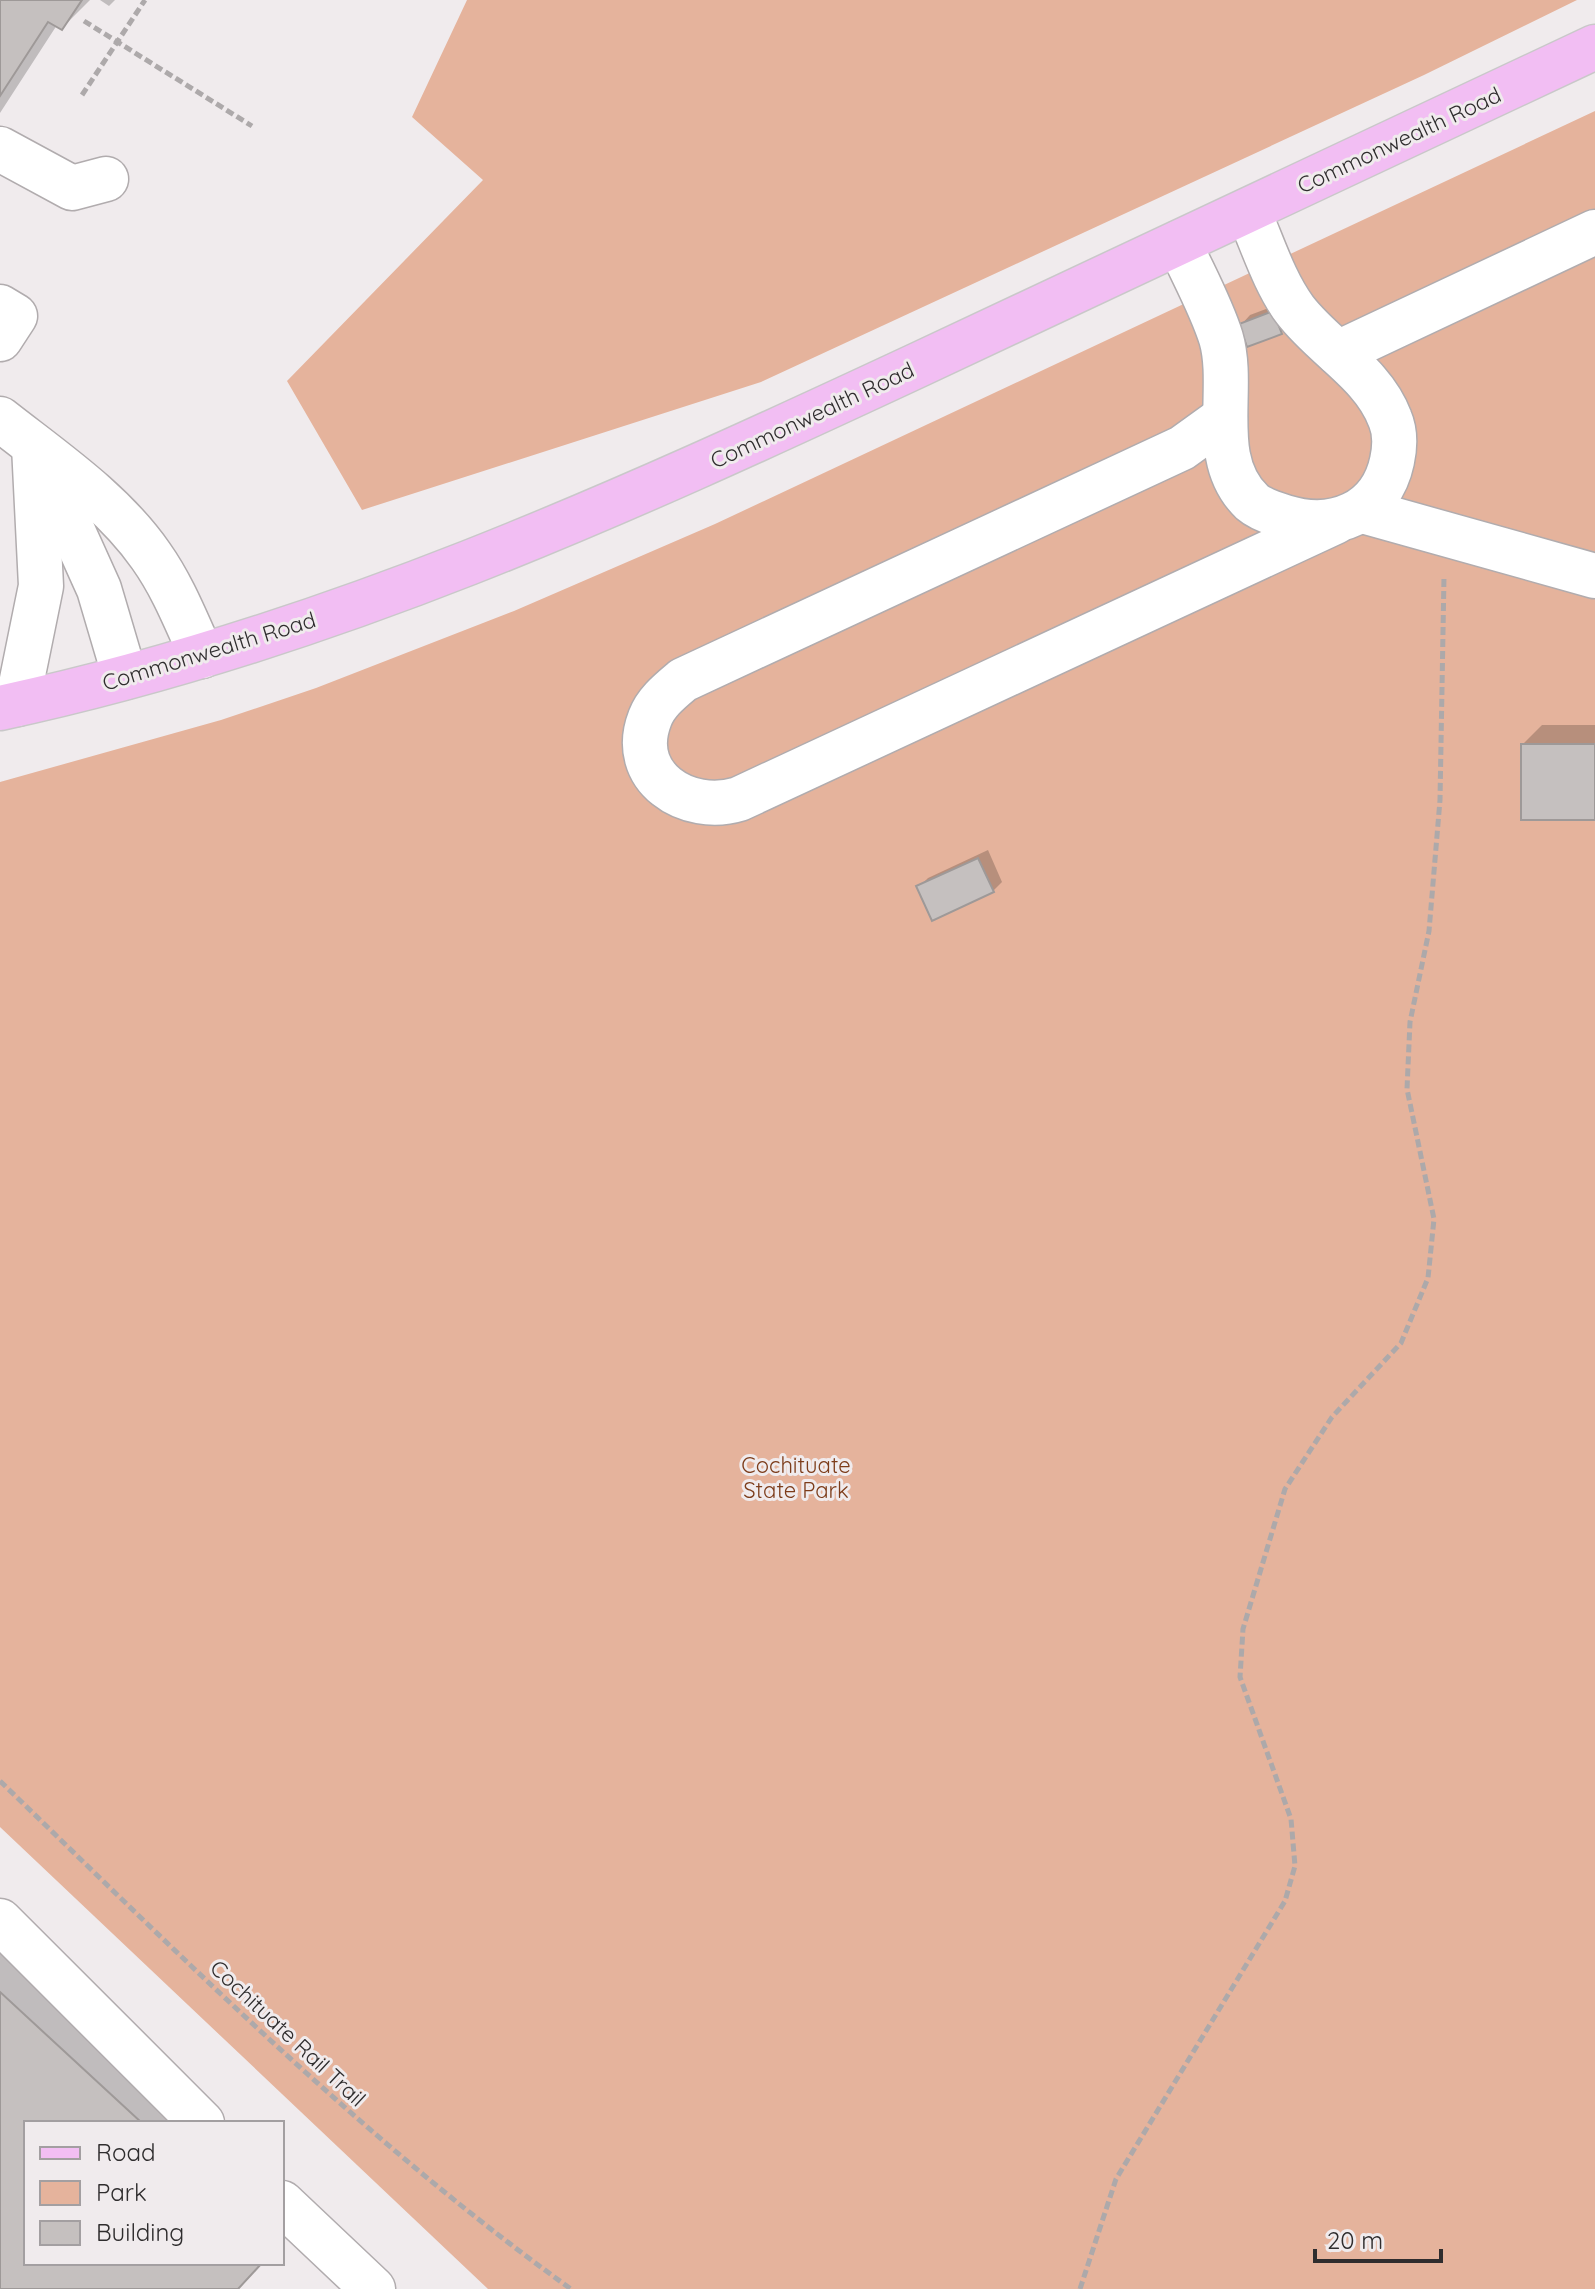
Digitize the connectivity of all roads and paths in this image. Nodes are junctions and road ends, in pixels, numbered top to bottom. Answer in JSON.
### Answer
{"nodes":[{"id":1,"x":145,"y":0,"type":"edge"},
{"id":2,"x":84,"y":21,"type":"dead end"},
{"id":3,"x":118,"y":41,"type":"junction"},
{"id":4,"x":1595,"y":47,"type":"edge"},
{"id":5,"x":82,"y":95,"type":"dead end"},
{"id":6,"x":252,"y":126,"type":"dead end"},
{"id":7,"x":0,"y":149,"type":"edge"},
{"id":8,"x":106,"y":179,"type":"dead end"},
{"id":9,"x":1248,"y":211,"type":"junction"},
{"id":10,"x":1595,"y":232,"type":"edge"},
{"id":11,"x":1179,"y":243,"type":"junction"},
{"id":12,"x":0,"y":307,"type":"edge"},
{"id":13,"x":0,"y":339,"type":"edge"},
{"id":14,"x":1338,"y":353,"type":"junction"},
{"id":15,"x":1225,"y":417,"type":"junction"},
{"id":16,"x":0,"y":419,"type":"edge"},
{"id":17,"x":34,"y":446,"type":"junction"},
{"id":18,"x":1349,"y":516,"type":"junction"},
{"id":19,"x":1445,"y":534,"type":"junction"},
{"id":20,"x":1595,"y":576,"type":"edge"},
{"id":21,"x":202,"y":656,"type":"junction"},
{"id":22,"x":125,"y":677,"type":"junction"},
{"id":23,"x":8,"y":706,"type":"edge"},
{"id":24,"x":0,"y":1781,"type":"edge"},
{"id":25,"x":0,"y":1921,"type":"edge"},
{"id":26,"x":200,"y":2121,"type":"edge"},
{"id":27,"x":284,"y":2205,"type":"edge"},
{"id":28,"x":373,"y":2289,"type":"edge"},
{"id":29,"x":571,"y":2289,"type":"edge"},
{"id":30,"x":1080,"y":2289,"type":"edge"}],
"edges":[{"from":1,"to":3,"type":"path"},
{"from":2,"to":3,"type":"path"},
{"from":3,"to":5,"type":"path"},
{"from":3,"to":6,"type":"path"},
{"from":4,"to":9,"type":"main road","name":"Commonwealth Road"},
{"from":7,"to":8,"type":"lane"},
{"from":9,"to":11,"type":"main road","name":"Commonwealth Road"},
{"from":9,"to":14,"type":"lane"},
{"from":10,"to":14,"type":"lane"},
{"from":11,"to":15,"type":"lane"},
{"from":11,"to":21,"type":"main road","name":"Commonwealth Road"},
{"from":12,"to":13,"type":"lane"},
{"from":14,"to":18,"type":"lane"},
{"from":15,"to":18,"type":"lane"},
{"from":15,"to":18,"type":"lane"},
{"from":16,"to":17,"type":"lane"},
{"from":17,"to":21,"type":"lane"},
{"from":17,"to":22,"type":"lane"},
{"from":17,"to":23,"type":"lane"},
{"from":18,"to":19,"type":"lane"},
{"from":19,"to":20,"type":"lane"},
{"from":19,"to":30,"type":"path"},
{"from":21,"to":22,"type":"main road","name":"Commonwealth Road"},
{"from":22,"to":23,"type":"main road","name":"Commonwealth Road"},
{"from":24,"to":29,"type":"path","name":"Cochituate Rail Trail"},
{"from":25,"to":26,"type":"lane"},
{"from":27,"to":28,"type":"lane"}]}
